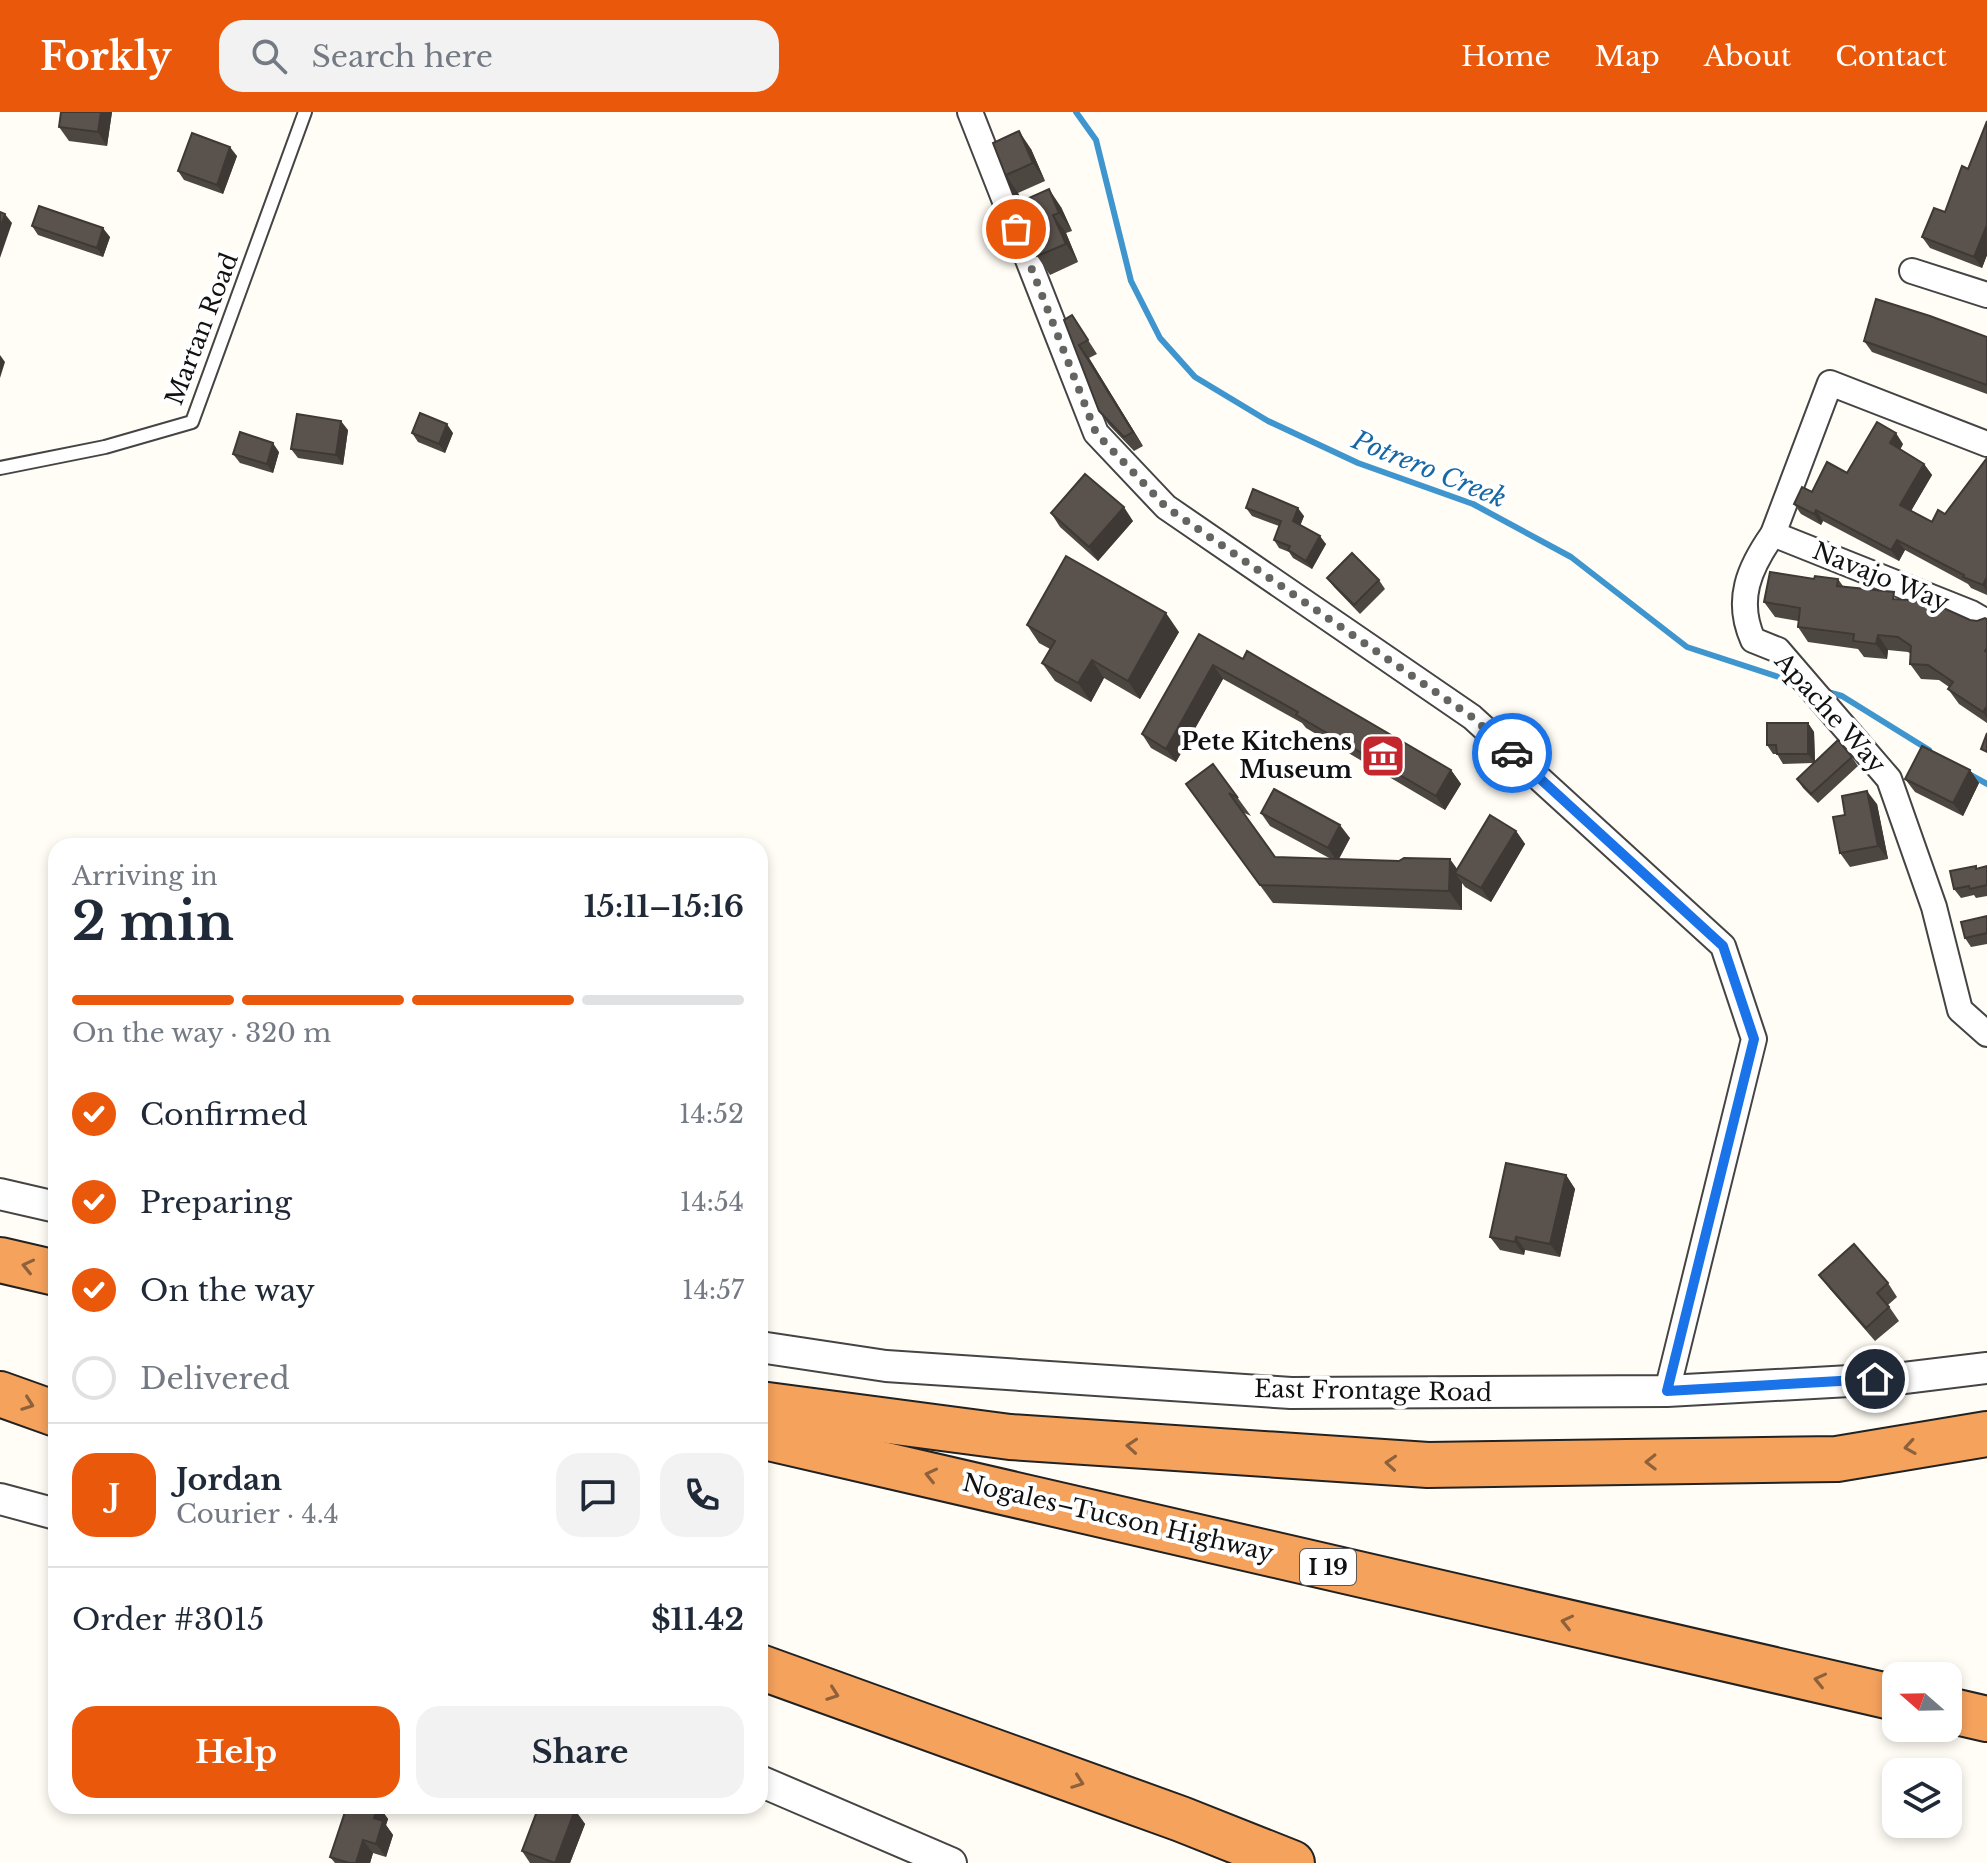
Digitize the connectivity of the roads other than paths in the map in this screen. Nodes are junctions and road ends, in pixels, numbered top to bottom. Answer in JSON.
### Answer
{"nodes":[{"id":1,"x":305,"y":112,"type":"edge"},
{"id":2,"x":970,"y":112,"type":"edge"},
{"id":3,"x":1912,"y":271,"type":"dead end"},
{"id":4,"x":1987,"y":295,"type":"edge"},
{"id":5,"x":1987,"y":444,"type":"edge"},
{"id":6,"x":0,"y":468,"type":"edge"},
{"id":7,"x":1773,"y":534,"type":"junction"},
{"id":8,"x":1987,"y":622,"type":"edge"},
{"id":9,"x":1987,"y":1034,"type":"edge"},
{"id":10,"x":0,"y":1194,"type":"edge"},
{"id":11,"x":48,"y":1205,"type":"edge"},
{"id":12,"x":0,"y":1260,"type":"edge"},
{"id":13,"x":48,"y":1271,"type":"edge"},
{"id":14,"x":768,"y":1348,"type":"edge"},
{"id":15,"x":1987,"y":1368,"type":"edge"},
{"id":16,"x":1667,"y":1391,"type":"junction"},
{"id":17,"x":0,"y":1394,"type":"edge"},
{"id":18,"x":768,"y":1405,"type":"edge"},
{"id":19,"x":48,"y":1411,"type":"edge"},
{"id":20,"x":1987,"y":1434,"type":"edge"},
{"id":21,"x":768,"y":1438,"type":"edge"},
{"id":22,"x":0,"y":1499,"type":"edge"},
{"id":23,"x":48,"y":1512,"type":"edge"},
{"id":24,"x":768,"y":1670,"type":"edge"},
{"id":25,"x":1882,"y":1695,"type":"edge"},
{"id":26,"x":1962,"y":1713,"type":"edge"},
{"id":27,"x":1987,"y":1719,"type":"edge"},
{"id":28,"x":768,"y":1784,"type":"edge"},
{"id":29,"x":1181,"y":1819,"type":"junction"},
{"id":30,"x":951,"y":1863,"type":"edge"},
{"id":31,"x":1292,"y":1863,"type":"edge"},
{"id":32,"x":1321,"y":1863,"type":"edge"}],
"edges":[{"from":1,"to":6,"type":"lane","name":"Martan Road"},
{"from":2,"to":16,"type":"street"},
{"from":3,"to":4,"type":"street"},
{"from":5,"to":7,"type":"street","name":"Apache Way"},
{"from":7,"to":8,"type":"street","name":"Navajo Way"},
{"from":7,"to":9,"type":"street","name":"Apache Way"},
{"from":10,"to":11,"type":"street"},
{"from":13,"to":12,"type":"highway","one_way":true},
{"from":14,"to":16,"type":"street","name":"East Frontage Road"},
{"from":15,"to":16,"type":"street","name":"East Frontage Road"},
{"from":17,"to":19,"type":"highway","one_way":true},
{"from":20,"to":18,"type":"highway","one_way":true},
{"from":25,"to":21,"type":"highway","name":"Nogales–Tucson Highway","number":"I 19","one_way":true},
{"from":22,"to":23,"type":"street"},
{"from":24,"to":29,"type":"highway","one_way":true},
{"from":26,"to":27,"type":"highway"},
{"from":28,"to":30,"type":"street"},
{"from":29,"to":31,"type":"highway"},
{"from":29,"to":32,"type":"highway"}]}
